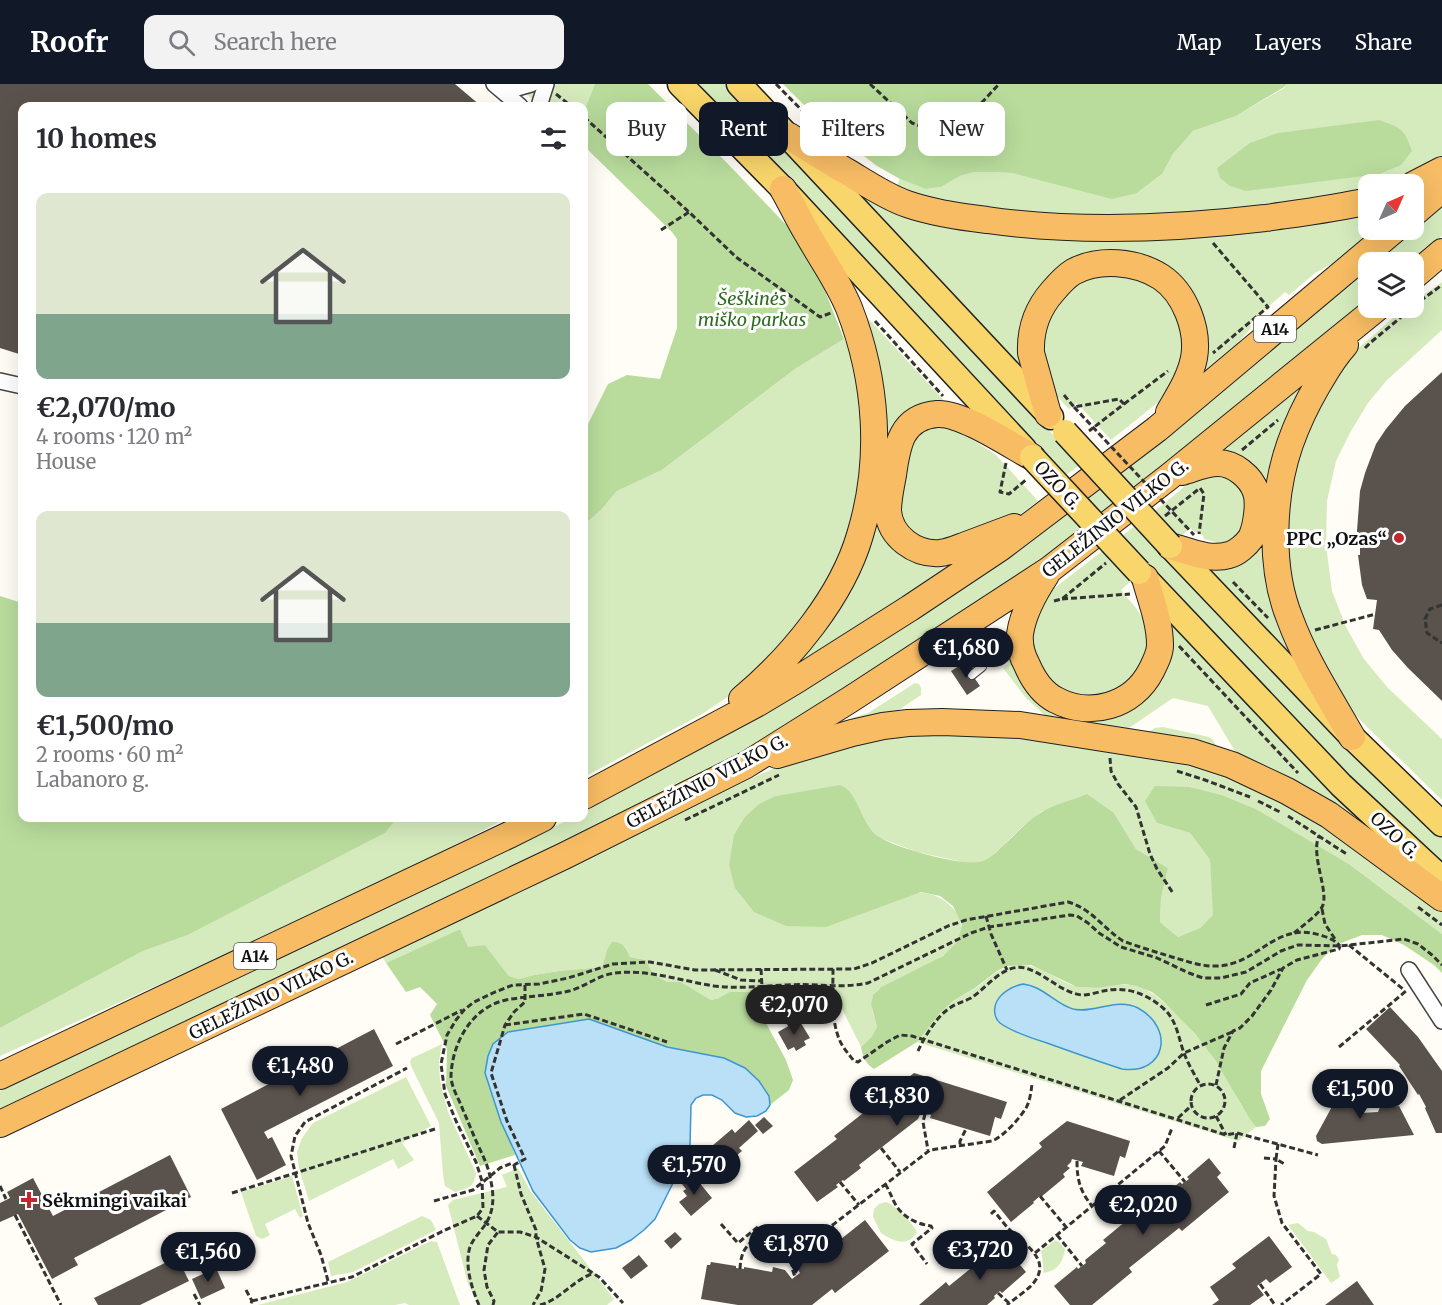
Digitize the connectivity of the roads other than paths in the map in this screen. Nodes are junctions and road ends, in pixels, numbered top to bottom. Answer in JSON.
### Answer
{"nodes":[{"id":1,"x":494,"y":84,"type":"edge"},
{"id":2,"x":500,"y":84,"type":"edge"},
{"id":3,"x":531,"y":84,"type":"edge"},
{"id":4,"x":546,"y":84,"type":"edge"},
{"id":5,"x":680,"y":84,"type":"edge"},
{"id":6,"x":739,"y":84,"type":"edge"},
{"id":7,"x":515,"y":102,"type":"edge"},
{"id":8,"x":541,"y":102,"type":"edge"},
{"id":9,"x":789,"y":136,"type":"junction"},
{"id":10,"x":1442,"y":170,"type":"edge"},
{"id":11,"x":1424,"y":179,"type":"edge"},
{"id":12,"x":783,"y":189,"type":"junction"},
{"id":13,"x":1442,"y":189,"type":"edge"},
{"id":14,"x":1358,"y":203,"type":"edge"},
{"id":15,"x":1424,"y":205,"type":"edge"},
{"id":16,"x":1382,"y":240,"type":"edge"},
{"id":17,"x":1442,"y":252,"type":"edge"},
{"id":18,"x":1442,"y":264,"type":"edge"},
{"id":19,"x":1424,"y":269,"type":"edge"},
{"id":20,"x":1424,"y":273,"type":"edge"},
{"id":21,"x":1366,"y":318,"type":"edge"},
{"id":22,"x":1369,"y":318,"type":"edge"},
{"id":23,"x":0,"y":381,"type":"edge"},
{"id":24,"x":18,"y":385,"type":"edge"},
{"id":25,"x":1056,"y":423,"type":"junction"},
{"id":26,"x":1157,"y":429,"type":"junction"},
{"id":27,"x":1032,"y":457,"type":"junction"},
{"id":28,"x":1170,"y":476,"type":"junction"},
{"id":29,"x":1045,"y":514,"type":"junction"},
{"id":30,"x":1170,"y":546,"type":"junction"},
{"id":31,"x":1049,"y":570,"type":"junction"},
{"id":32,"x":1138,"y":581,"type":"junction"},
{"id":33,"x":982,"y":667,"type":"dead end"},
{"id":34,"x":972,"y":675,"type":"dead end"},
{"id":35,"x":706,"y":730,"type":"junction"},
{"id":36,"x":1352,"y":736,"type":"junction"},
{"id":37,"x":746,"y":765,"type":"junction"},
{"id":38,"x":588,"y":794,"type":"edge"},
{"id":39,"x":535,"y":822,"type":"edge"},
{"id":40,"x":1442,"y":824,"type":"edge"},
{"id":41,"x":1442,"y":879,"type":"edge"},
{"id":42,"x":1442,"y":898,"type":"edge"},
{"id":43,"x":1410,"y":981,"type":"road end"},
{"id":44,"x":1442,"y":1021,"type":"edge"},
{"id":45,"x":0,"y":1076,"type":"edge"},
{"id":46,"x":0,"y":1124,"type":"edge"}],
"edges":[{"from":1,"to":7,"type":"street"},
{"from":2,"to":3,"type":"street"},
{"from":4,"to":8,"type":"street"},
{"from":5,"to":12,"type":"main road","name":"OZO G."},
{"from":6,"to":9,"type":"main road"},
{"from":9,"to":14,"type":"highway"},
{"from":9,"to":25,"type":"main road"},
{"from":10,"to":11,"type":"highway"},
{"from":12,"to":27,"type":"main road","name":"OZO G."},
{"from":12,"to":35,"type":"highway"},
{"from":13,"to":15,"type":"highway"},
{"from":16,"to":26,"type":"highway","number":"A14"},
{"from":17,"to":19,"type":"highway"},
{"from":18,"to":20,"type":"highway"},
{"from":21,"to":28,"type":"highway","name":"GELEŽINIO VILKO G.","number":"A14"},
{"from":22,"to":36,"type":"highway"},
{"from":23,"to":24,"type":"street"},
{"from":25,"to":26,"type":"highway"},
{"from":25,"to":30,"type":"main road","bridge":true},
{"from":26,"to":29,"type":"highway","number":"A14"},
{"from":27,"to":29,"type":"highway"},
{"from":27,"to":32,"type":"main road","name":"OZO G.","bridge":true},
{"from":28,"to":30,"type":"highway"},
{"from":28,"to":31,"type":"highway","name":"GELEŽINIO VILKO G.","number":"A14"},
{"from":29,"to":35,"type":"highway","number":"A14"},
{"from":30,"to":36,"type":"main road"},
{"from":31,"to":32,"type":"highway"},
{"from":31,"to":37,"type":"highway","name":"GELEŽINIO VILKO G.","number":"A14"},
{"from":32,"to":41,"type":"main road","name":"OZO G."},
{"from":33,"to":34,"type":"lane"},
{"from":35,"to":38,"type":"highway","number":"A14"},
{"from":36,"to":40,"type":"main road"},
{"from":37,"to":42,"type":"highway"},
{"from":37,"to":46,"type":"highway","name":"GELEŽINIO VILKO G.","number":"A14"},
{"from":39,"to":45,"type":"highway","number":"A14"},
{"from":43,"to":44,"type":"street"}]}
